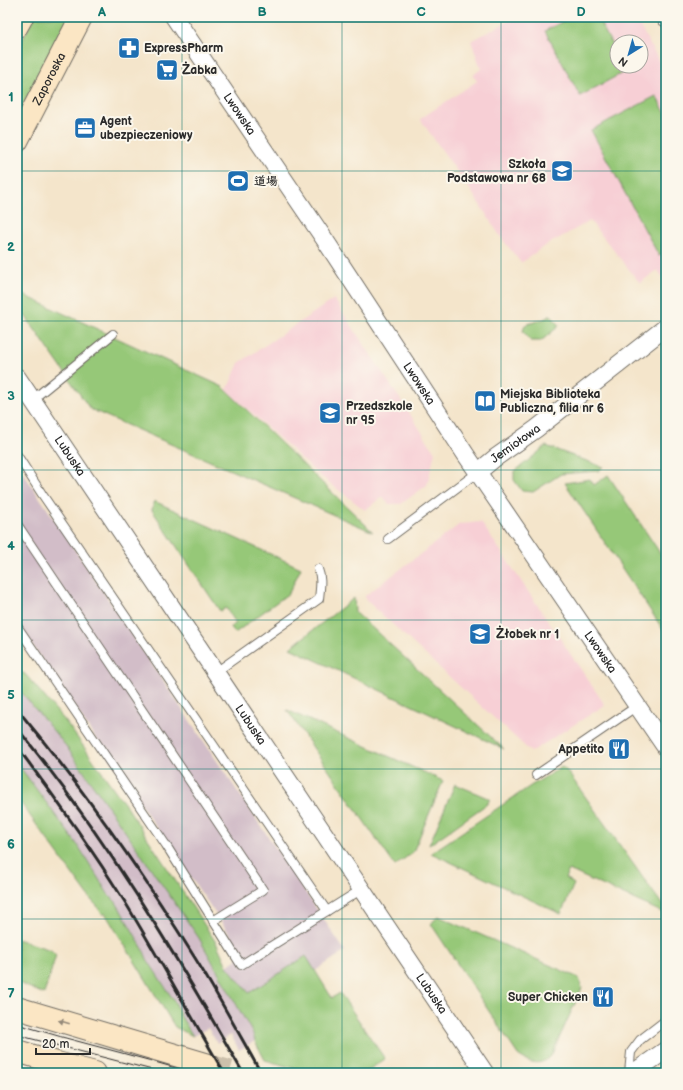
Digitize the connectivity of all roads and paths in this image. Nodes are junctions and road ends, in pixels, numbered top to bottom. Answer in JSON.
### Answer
{"nodes":[{"id":1,"x":22,"y":17,"type":"edge"},
{"id":2,"x":81,"y":17,"type":"edge"},
{"id":3,"x":174,"y":17,"type":"edge"},
{"id":4,"x":17,"y":26,"type":"edge"},
{"id":5,"x":17,"y":141,"type":"edge"},
{"id":6,"x":666,"y":327,"type":"edge"},
{"id":7,"x":113,"y":334,"type":"dead end"},
{"id":8,"x":17,"y":377,"type":"edge"},
{"id":9,"x":32,"y":400,"type":"junction"},
{"id":10,"x":17,"y":455,"type":"edge"},
{"id":11,"x":478,"y":472,"type":"junction"},
{"id":12,"x":17,"y":524,"type":"edge"},
{"id":13,"x":388,"y":539,"type":"dead end"},
{"id":14,"x":318,"y":569,"type":"dead end"},
{"id":15,"x":17,"y":626,"type":"edge"},
{"id":16,"x":216,"y":672,"type":"junction"},
{"id":17,"x":637,"y":706,"type":"junction"},
{"id":18,"x":666,"y":748,"type":"edge"},
{"id":19,"x":536,"y":775,"type":"dead end"},
{"id":20,"x":362,"y":889,"type":"junction"},
{"id":21,"x":327,"y":911,"type":"junction"},
{"id":22,"x":213,"y":921,"type":"junction"},
{"id":23,"x":17,"y":1008,"type":"edge"},
{"id":24,"x":666,"y":1020,"type":"edge"},
{"id":25,"x":666,"y":1050,"type":"edge"},
{"id":26,"x":17,"y":1051,"type":"edge"},
{"id":27,"x":208,"y":1065,"type":"tunnel mouth"},
{"id":28,"x":95,"y":1073,"type":"edge"},
{"id":29,"x":485,"y":1073,"type":"edge"},
{"id":30,"x":629,"y":1073,"type":"edge"},
{"id":31,"x":633,"y":1073,"type":"edge"}],
"edges":[{"from":1,"to":4,"type":"main road"},
{"from":2,"to":5,"type":"main road","name":"Zaporoska"},
{"from":3,"to":11,"type":"street","name":"Lwowska"},
{"from":6,"to":11,"type":"street","name":"Jemiołowa"},
{"from":7,"to":9,"type":"lane"},
{"from":8,"to":9,"type":"street","name":"Lubuska"},
{"from":9,"to":16,"type":"street","name":"Lubuska"},
{"from":10,"to":21,"type":"lane"},
{"from":11,"to":13,"type":"lane"},
{"from":11,"to":17,"type":"street","name":"Lwowska"},
{"from":12,"to":22,"type":"lane"},
{"from":14,"to":16,"type":"lane"},
{"from":15,"to":22,"type":"lane"},
{"from":16,"to":20,"type":"street","name":"Lubuska"},
{"from":17,"to":18,"type":"street","name":"Lwowska"},
{"from":17,"to":19,"type":"lane"},
{"from":20,"to":21,"type":"lane"},
{"from":20,"to":29,"type":"street","name":"Lubuska"},
{"from":21,"to":22,"type":"lane"},
{"from":27,"to":23,"type":"main road","one_way":true},
{"from":24,"to":30,"type":"lane"},
{"from":25,"to":31,"type":"street"},
{"from":26,"to":28,"type":"main road"}]}
